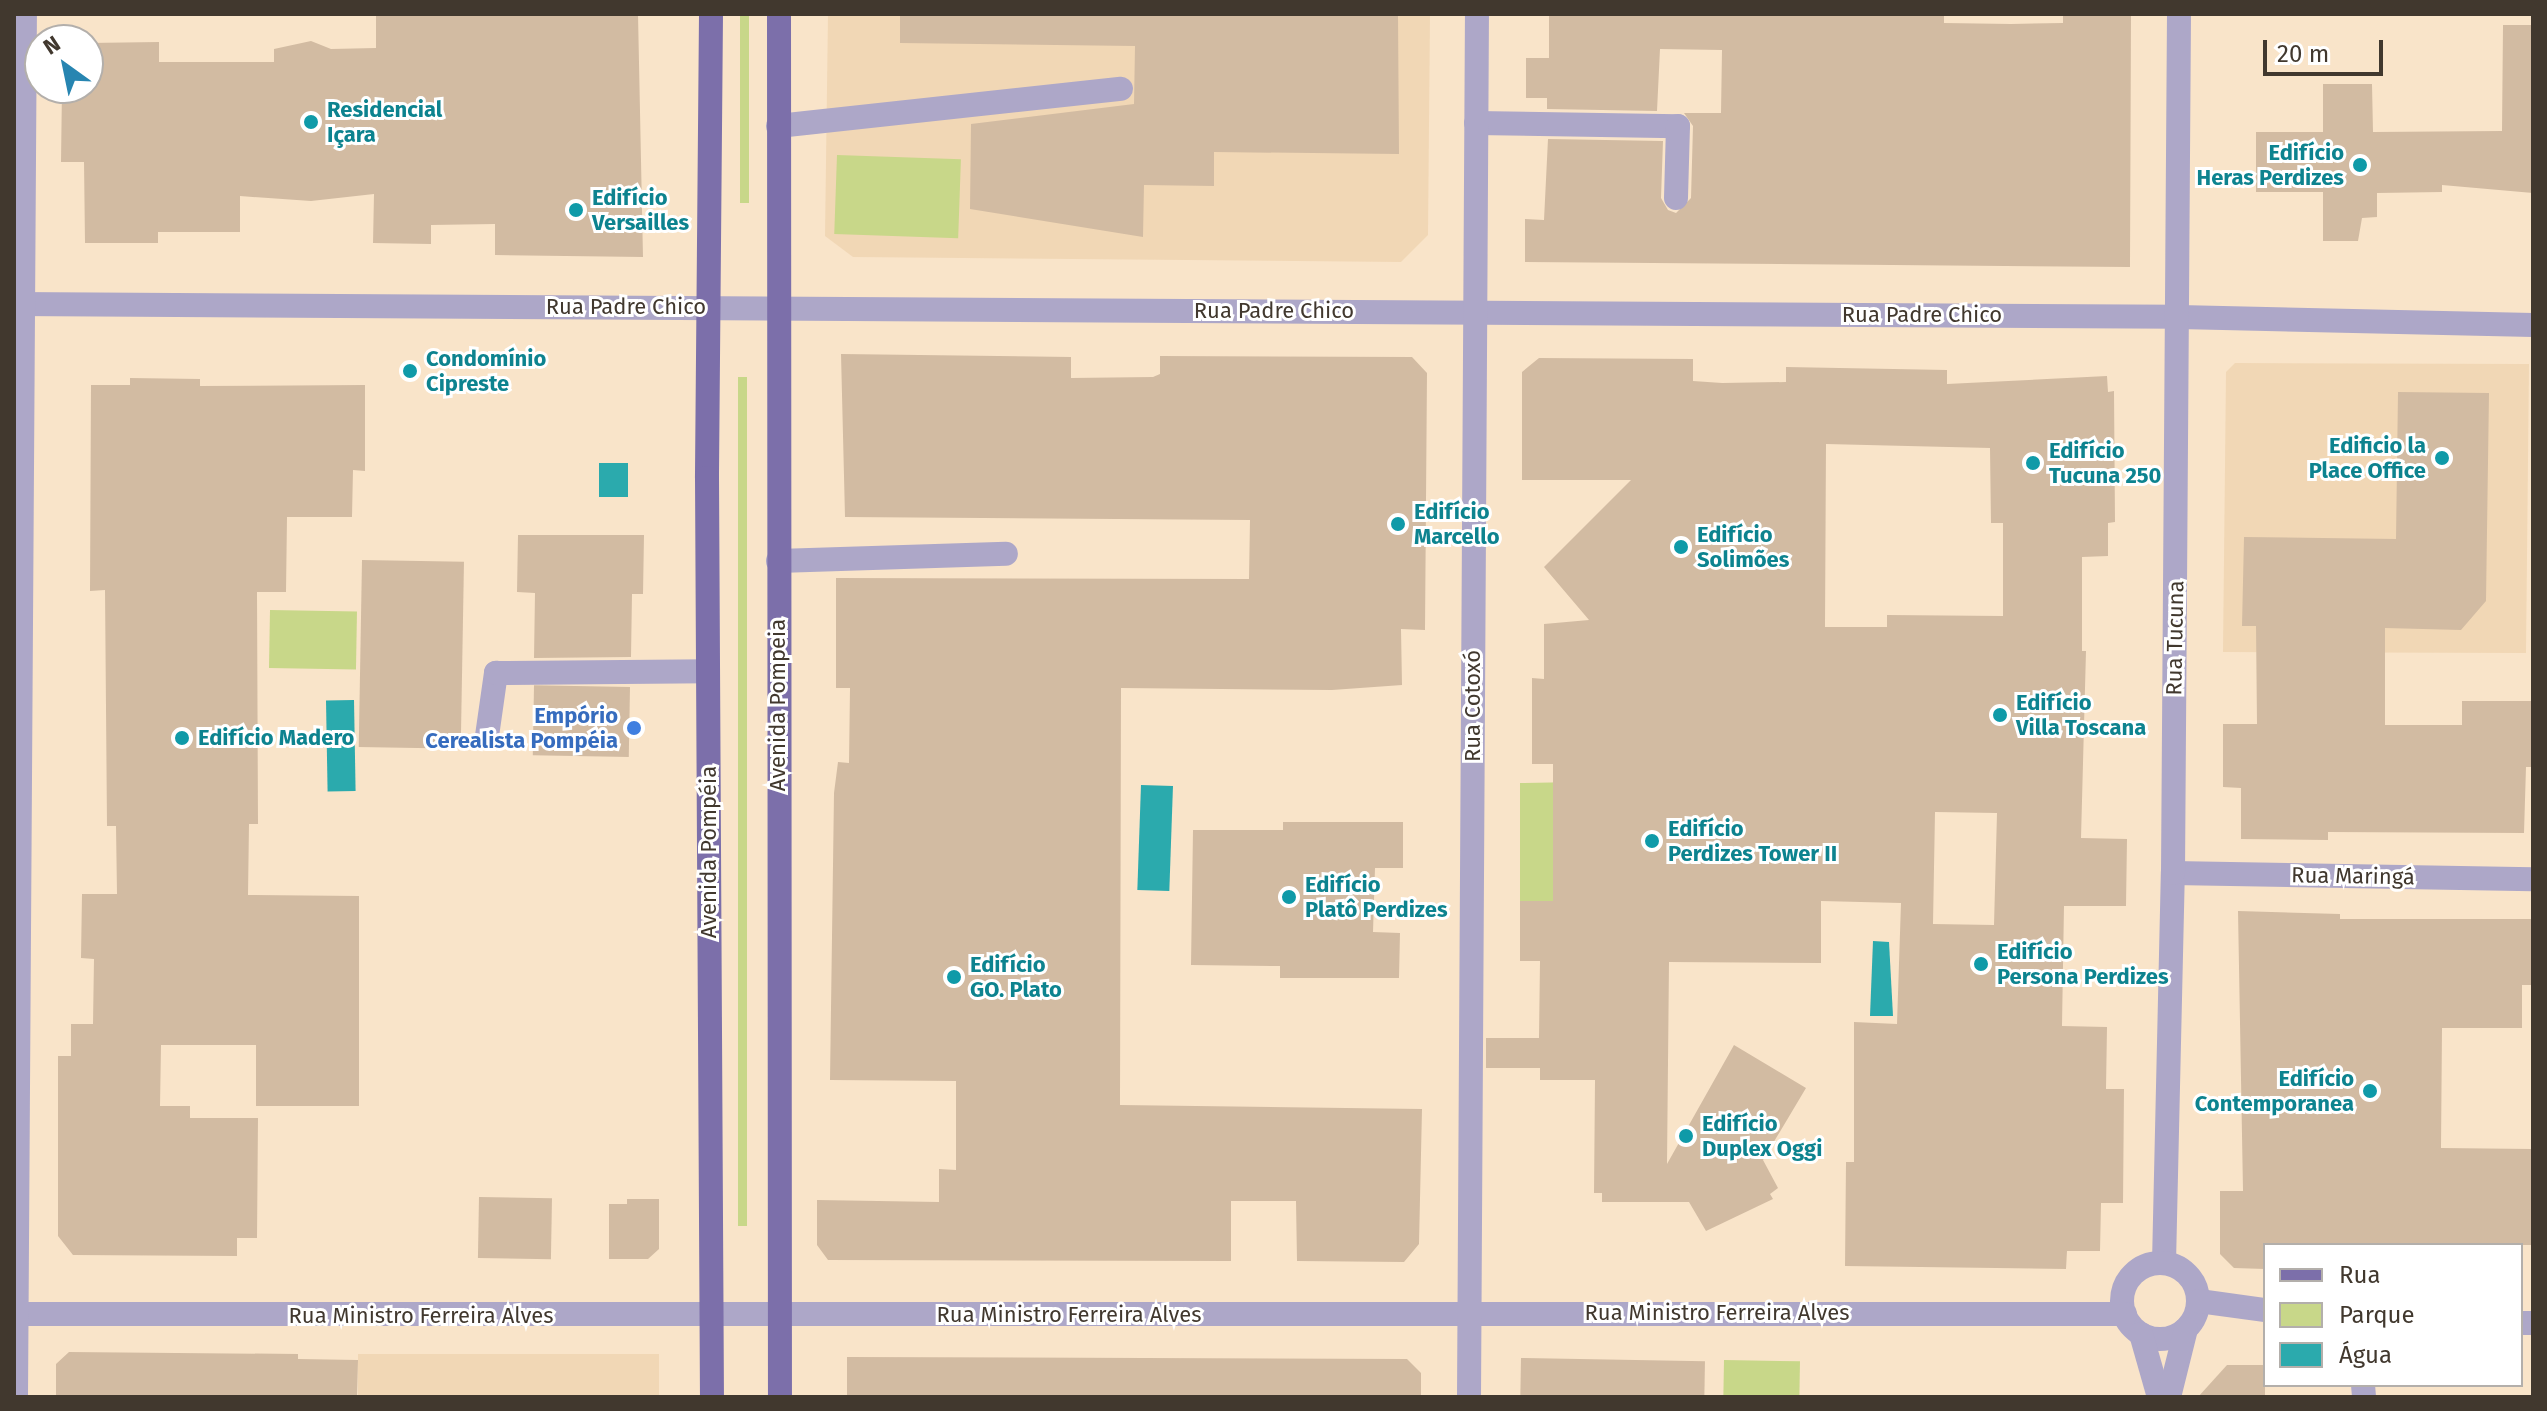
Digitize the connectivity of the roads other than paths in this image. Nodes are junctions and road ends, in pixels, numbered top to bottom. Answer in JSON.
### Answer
{"nodes":[{"id":1,"x":25,"y":14,"type":"edge"},
{"id":2,"x":711,"y":14,"type":"edge"},
{"id":3,"x":779,"y":14,"type":"edge"},
{"id":4,"x":1477,"y":14,"type":"edge"},
{"id":5,"x":2179,"y":14,"type":"edge"},
{"id":6,"x":1121,"y":89,"type":"dead end"},
{"id":7,"x":1476,"y":123,"type":"junction"},
{"id":8,"x":778,"y":126,"type":"junction"},
{"id":9,"x":1676,"y":198,"type":"dead end"},
{"id":10,"x":20,"y":304,"type":"edge"},
{"id":11,"x":709,"y":307,"type":"junction"},
{"id":12,"x":776,"y":308,"type":"junction"},
{"id":13,"x":1475,"y":312,"type":"junction"},
{"id":14,"x":2179,"y":317,"type":"junction"},
{"id":15,"x":2533,"y":325,"type":"edge"},
{"id":16,"x":1006,"y":554,"type":"dead end"},
{"id":17,"x":778,"y":561,"type":"junction"},
{"id":18,"x":708,"y":671,"type":"junction"},
{"id":19,"x":487,"y":736,"type":"dead end"},
{"id":20,"x":2173,"y":873,"type":"junction"},
{"id":21,"x":2533,"y":879,"type":"edge"},
{"id":22,"x":2164,"y":1263,"type":"junction"},
{"id":23,"x":2199,"y":1301,"type":"junction"},
{"id":24,"x":2263,"y":1310,"type":"edge"},
{"id":25,"x":1468,"y":1313,"type":"junction"},
{"id":26,"x":15,"y":1314,"type":"edge"},
{"id":27,"x":2125,"y":1314,"type":"junction"},
{"id":28,"x":713,"y":1317,"type":"junction"},
{"id":29,"x":781,"y":1317,"type":"junction"},
{"id":30,"x":2186,"y":1329,"type":"junction"},
{"id":31,"x":2141,"y":1334,"type":"junction"},
{"id":32,"x":16,"y":1397,"type":"edge"},
{"id":33,"x":712,"y":1397,"type":"edge"},
{"id":34,"x":780,"y":1397,"type":"edge"},
{"id":35,"x":1469,"y":1397,"type":"edge"},
{"id":36,"x":2159,"y":1397,"type":"edge"},
{"id":37,"x":2169,"y":1397,"type":"edge"}],
"edges":[{"from":1,"to":10,"type":"street"},
{"from":2,"to":11,"type":"main road"},
{"from":3,"to":8,"type":"main road","name":"Avenida Pompeia"},
{"from":4,"to":7,"type":"street","name":"Rua Cotoxó"},
{"from":5,"to":14,"type":"street","name":"Rua Tucuna"},
{"from":6,"to":8,"type":"street"},
{"from":7,"to":9,"type":"street"},
{"from":7,"to":13,"type":"street","name":"Rua Cotoxó"},
{"from":8,"to":12,"type":"main road","name":"Avenida Pompeia"},
{"from":10,"to":11,"type":"street","name":"Rua Padre Chico"},
{"from":10,"to":26,"type":"street"},
{"from":11,"to":12,"type":"street","name":"Rua Padre Chico"},
{"from":11,"to":18,"type":"main road","name":"Avenida Pompéia"},
{"from":12,"to":13,"type":"street","name":"Rua Padre Chico"},
{"from":12,"to":17,"type":"main road","name":"Avenida Pompeia"},
{"from":13,"to":14,"type":"street","name":"Rua Padre Chico"},
{"from":13,"to":25,"type":"street","name":"Rua Cotoxó"},
{"from":14,"to":15,"type":"street","name":"Rua Padre Chico"},
{"from":14,"to":20,"type":"street","name":"Rua Tucuna"},
{"from":16,"to":17,"type":"street"},
{"from":17,"to":29,"type":"main road","name":"Avenida Pompeia"},
{"from":18,"to":19,"type":"street"},
{"from":18,"to":28,"type":"main road","name":"Avenida Pompéia"},
{"from":20,"to":21,"type":"street","name":"Rua Maringá"},
{"from":20,"to":22,"type":"street","name":"Rua Tucuna"},
{"from":22,"to":23,"type":"street"},
{"from":22,"to":27,"type":"street"},
{"from":23,"to":24,"type":"street"},
{"from":23,"to":30,"type":"street"},
{"from":25,"to":27,"type":"street","name":"Rua Ministro Ferreira Alves"},
{"from":25,"to":29,"type":"street","name":"Rua Ministro Ferreira Alves"},
{"from":25,"to":35,"type":"street","name":"Rua Cotoxó"},
{"from":26,"to":28,"type":"street","name":"Rua Ministro Ferreira Alves"},
{"from":26,"to":32,"type":"street"},
{"from":27,"to":31,"type":"street"},
{"from":28,"to":29,"type":"street","name":"Rua Ministro Ferreira Alves"},
{"from":28,"to":33,"type":"main road","name":"Avenida Pompéia"},
{"from":29,"to":34,"type":"main road","name":"Avenida Pompeia"},
{"from":30,"to":31,"type":"street"},
{"from":30,"to":37,"type":"street"},
{"from":31,"to":36,"type":"street"}]}
